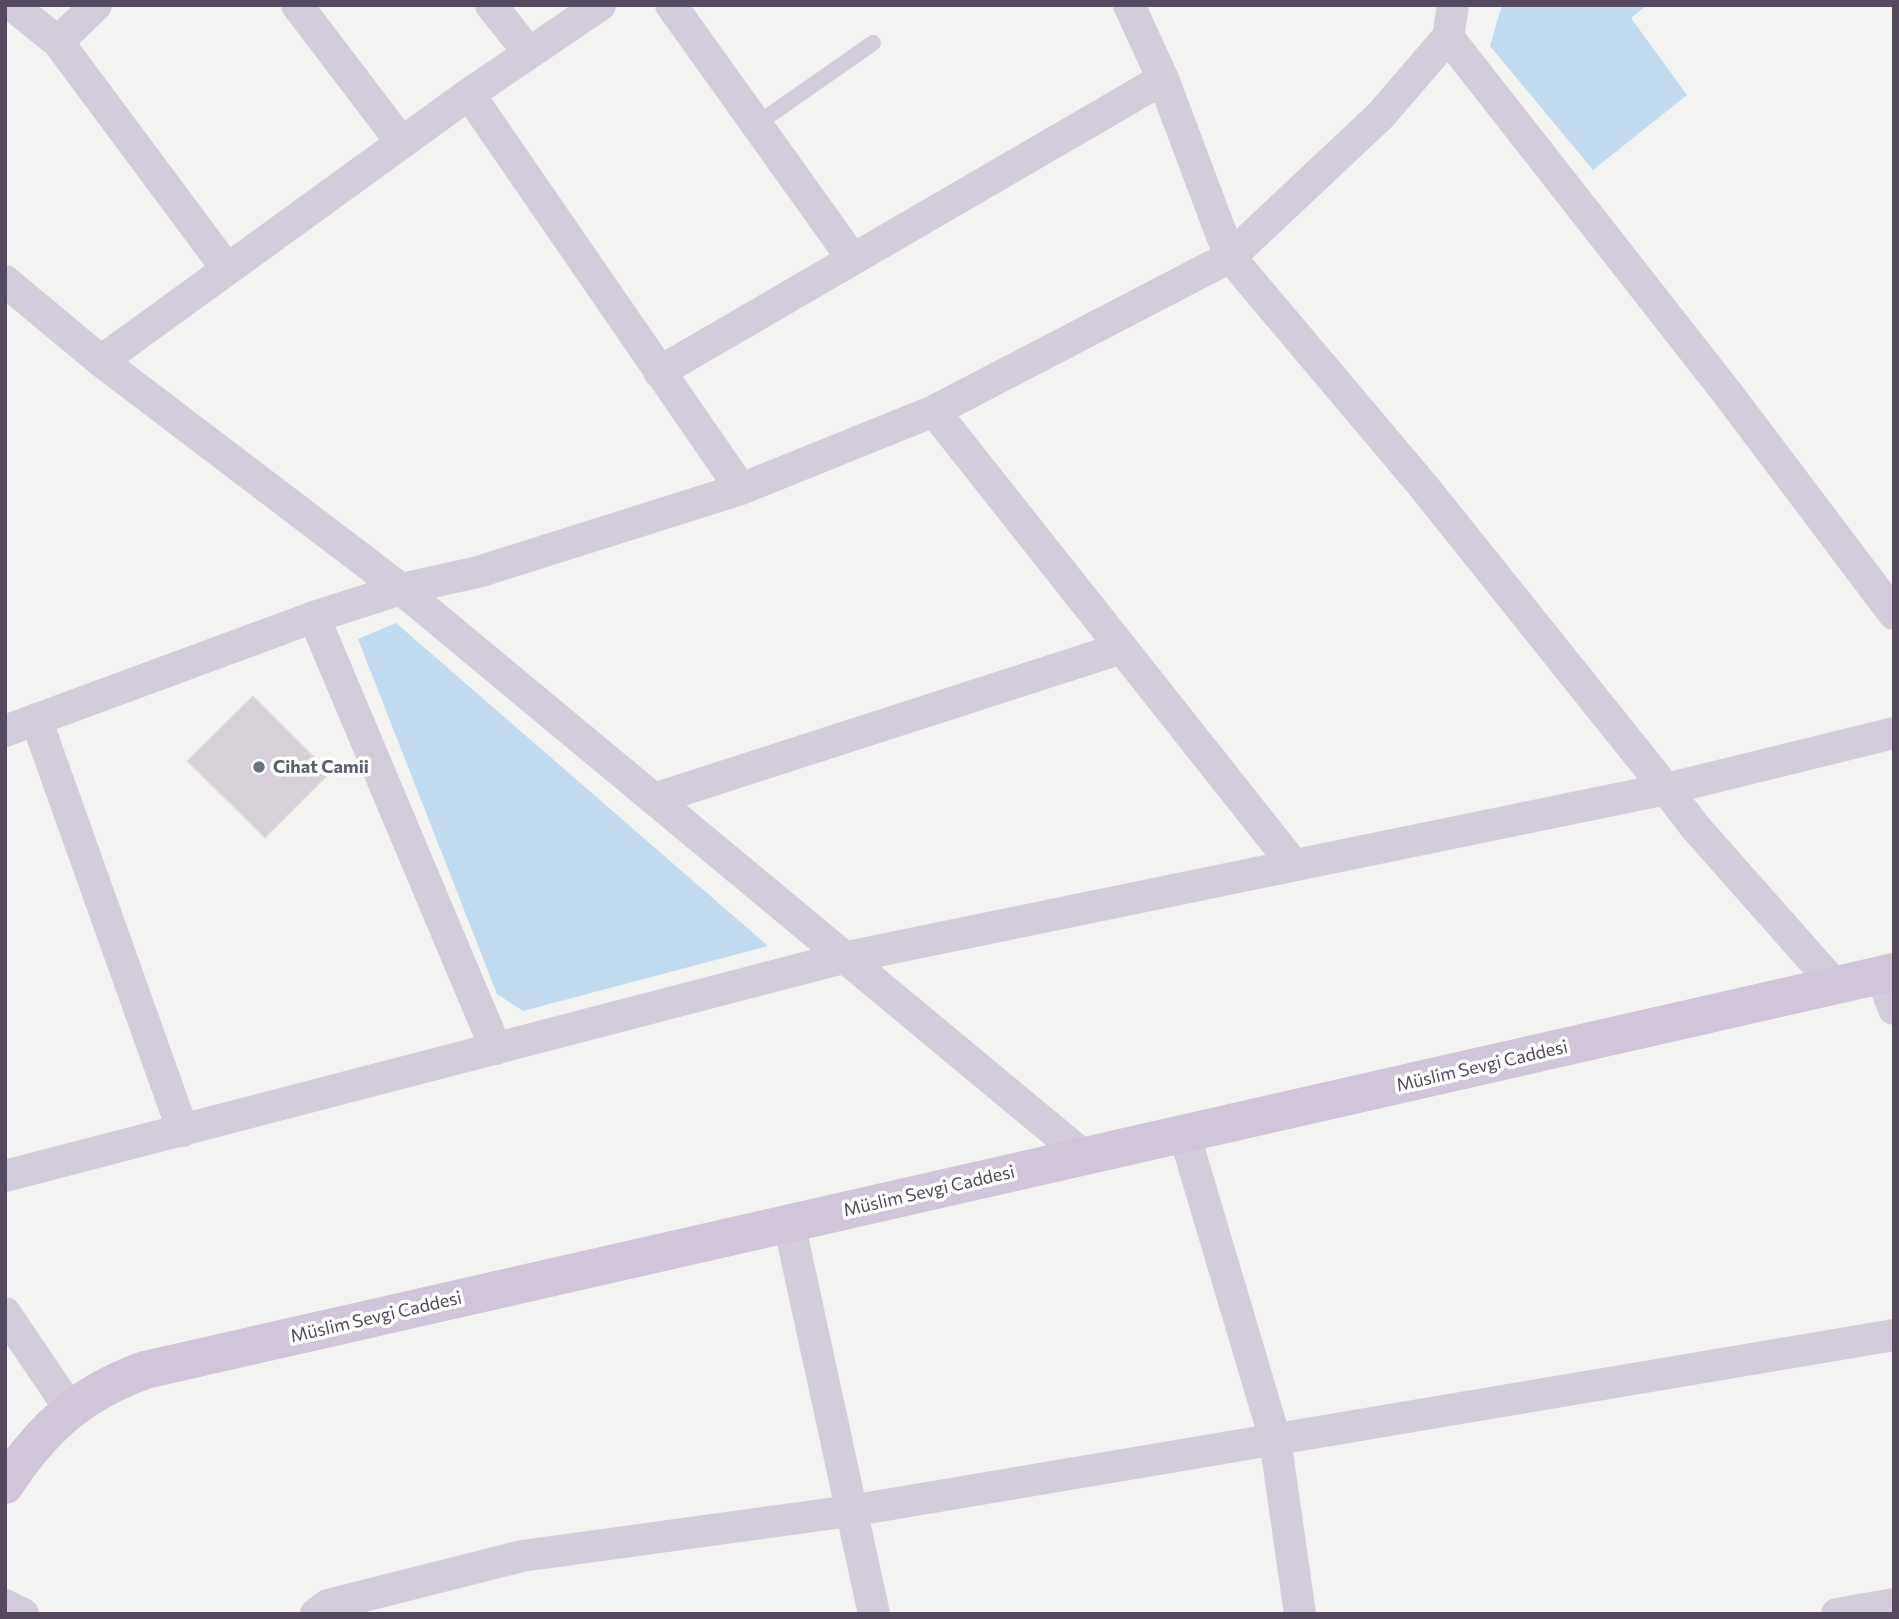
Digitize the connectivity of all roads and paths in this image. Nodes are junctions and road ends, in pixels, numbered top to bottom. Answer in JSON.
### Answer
{"nodes":[{"id":1,"x":12,"y":5,"type":"edge"},
{"id":2,"x":96,"y":5,"type":"edge"},
{"id":3,"x":297,"y":5,"type":"edge"},
{"id":4,"x":491,"y":5,"type":"edge"},
{"id":5,"x":600,"y":5,"type":"edge"},
{"id":6,"x":671,"y":5,"type":"edge"},
{"id":7,"x":1129,"y":5,"type":"edge"},
{"id":8,"x":1453,"y":5,"type":"edge"},
{"id":9,"x":1448,"y":37,"type":"junction"},
{"id":10,"x":58,"y":42,"type":"junction"},
{"id":11,"x":873,"y":43,"type":"dead end"},
{"id":12,"x":529,"y":53,"type":"junction"},
{"id":13,"x":1163,"y":79,"type":"junction"},
{"id":14,"x":469,"y":94,"type":"junction"},
{"id":15,"x":757,"y":124,"type":"junction"},
{"id":16,"x":402,"y":143,"type":"junction"},
{"id":17,"x":1230,"y":257,"type":"junction"},
{"id":18,"x":852,"y":258,"type":"junction"},
{"id":19,"x":228,"y":269,"type":"junction"},
{"id":20,"x":5,"y":281,"type":"edge"},
{"id":21,"x":101,"y":361,"type":"junction"},
{"id":22,"x":659,"y":372,"type":"junction"},
{"id":23,"x":934,"y":411,"type":"junction"},
{"id":24,"x":741,"y":489,"type":"junction"},
{"id":25,"x":401,"y":589,"type":"junction"},
{"id":26,"x":1894,"y":614,"type":"edge"},
{"id":27,"x":314,"y":617,"type":"junction"},
{"id":28,"x":1122,"y":648,"type":"junction"},
{"id":29,"x":36,"y":719,"type":"junction"},
{"id":30,"x":5,"y":730,"type":"edge"},
{"id":31,"x":1894,"y":733,"type":"edge"},
{"id":32,"x":1666,"y":789,"type":"junction"},
{"id":33,"x":654,"y":799,"type":"junction"},
{"id":34,"x":1293,"y":864,"type":"junction"},
{"id":35,"x":843,"y":958,"type":"junction"},
{"id":36,"x":1835,"y":985,"type":"junction"},
{"id":37,"x":1890,"y":985,"type":"edge"},
{"id":38,"x":496,"y":1049,"type":"junction"},
{"id":39,"x":183,"y":1131,"type":"junction"},
{"id":40,"x":1184,"y":1133,"type":"junction"},
{"id":41,"x":1084,"y":1156,"type":"junction"},
{"id":42,"x":5,"y":1176,"type":"edge"},
{"id":43,"x":789,"y":1223,"type":"junction"},
{"id":44,"x":5,"y":1312,"type":"edge"},
{"id":45,"x":1894,"y":1335,"type":"edge"},
{"id":46,"x":70,"y":1409,"type":"junction"},
{"id":47,"x":1275,"y":1439,"type":"junction"},
{"id":48,"x":5,"y":1485,"type":"edge"},
{"id":49,"x":850,"y":1511,"type":"junction"},
{"id":50,"x":1894,"y":1604,"type":"edge"},
{"id":51,"x":5,"y":1605,"type":"edge"},
{"id":52,"x":23,"y":1614,"type":"edge"},
{"id":53,"x":316,"y":1614,"type":"edge"},
{"id":54,"x":874,"y":1614,"type":"edge"},
{"id":55,"x":1300,"y":1614,"type":"edge"},
{"id":56,"x":1837,"y":1614,"type":"edge"}],
"edges":[{"from":1,"to":10,"type":"street"},
{"from":2,"to":10,"type":"street"},
{"from":3,"to":16,"type":"street"},
{"from":4,"to":12,"type":"street"},
{"from":5,"to":12,"type":"street"},
{"from":6,"to":15,"type":"street"},
{"from":7,"to":13,"type":"street"},
{"from":8,"to":9,"type":"street"},
{"from":9,"to":17,"type":"street"},
{"from":9,"to":26,"type":"street"},
{"from":10,"to":19,"type":"street"},
{"from":11,"to":15,"type":"lane"},
{"from":12,"to":14,"type":"street"},
{"from":13,"to":17,"type":"street"},
{"from":13,"to":18,"type":"street"},
{"from":14,"to":16,"type":"street"},
{"from":14,"to":22,"type":"street"},
{"from":15,"to":18,"type":"street"},
{"from":16,"to":19,"type":"street"},
{"from":17,"to":23,"type":"street"},
{"from":17,"to":32,"type":"street"},
{"from":18,"to":22,"type":"street"},
{"from":19,"to":21,"type":"street"},
{"from":20,"to":21,"type":"street"},
{"from":21,"to":25,"type":"street"},
{"from":22,"to":24,"type":"street"},
{"from":23,"to":24,"type":"street"},
{"from":23,"to":28,"type":"street"},
{"from":24,"to":25,"type":"street"},
{"from":25,"to":27,"type":"street"},
{"from":25,"to":33,"type":"street"},
{"from":27,"to":29,"type":"street"},
{"from":27,"to":38,"type":"street"},
{"from":28,"to":33,"type":"street"},
{"from":28,"to":34,"type":"street"},
{"from":29,"to":30,"type":"street"},
{"from":29,"to":39,"type":"street"},
{"from":31,"to":32,"type":"street"},
{"from":32,"to":34,"type":"street"},
{"from":32,"to":36,"type":"street"},
{"from":33,"to":35,"type":"street"},
{"from":34,"to":35,"type":"street"},
{"from":35,"to":38,"type":"street"},
{"from":35,"to":41,"type":"street"},
{"from":36,"to":37,"type":"street","name":"Müslim Sevgi Caddesi"},
{"from":36,"to":40,"type":"street","name":"Müslim Sevgi Caddesi"},
{"from":38,"to":39,"type":"street"},
{"from":39,"to":42,"type":"street"},
{"from":40,"to":41,"type":"street","name":"Müslim Sevgi Caddesi"},
{"from":40,"to":47,"type":"street"},
{"from":41,"to":43,"type":"street","name":"Müslim Sevgi Caddesi"},
{"from":43,"to":46,"type":"street","name":"Müslim Sevgi Caddesi"},
{"from":43,"to":49,"type":"street"},
{"from":44,"to":46,"type":"street"},
{"from":45,"to":47,"type":"street"},
{"from":46,"to":48,"type":"street","name":"Müslim Sevgi Caddesi"},
{"from":47,"to":49,"type":"street"},
{"from":47,"to":55,"type":"street"},
{"from":49,"to":53,"type":"street"},
{"from":49,"to":54,"type":"street"},
{"from":50,"to":56,"type":"street"},
{"from":51,"to":52,"type":"street"}]}
